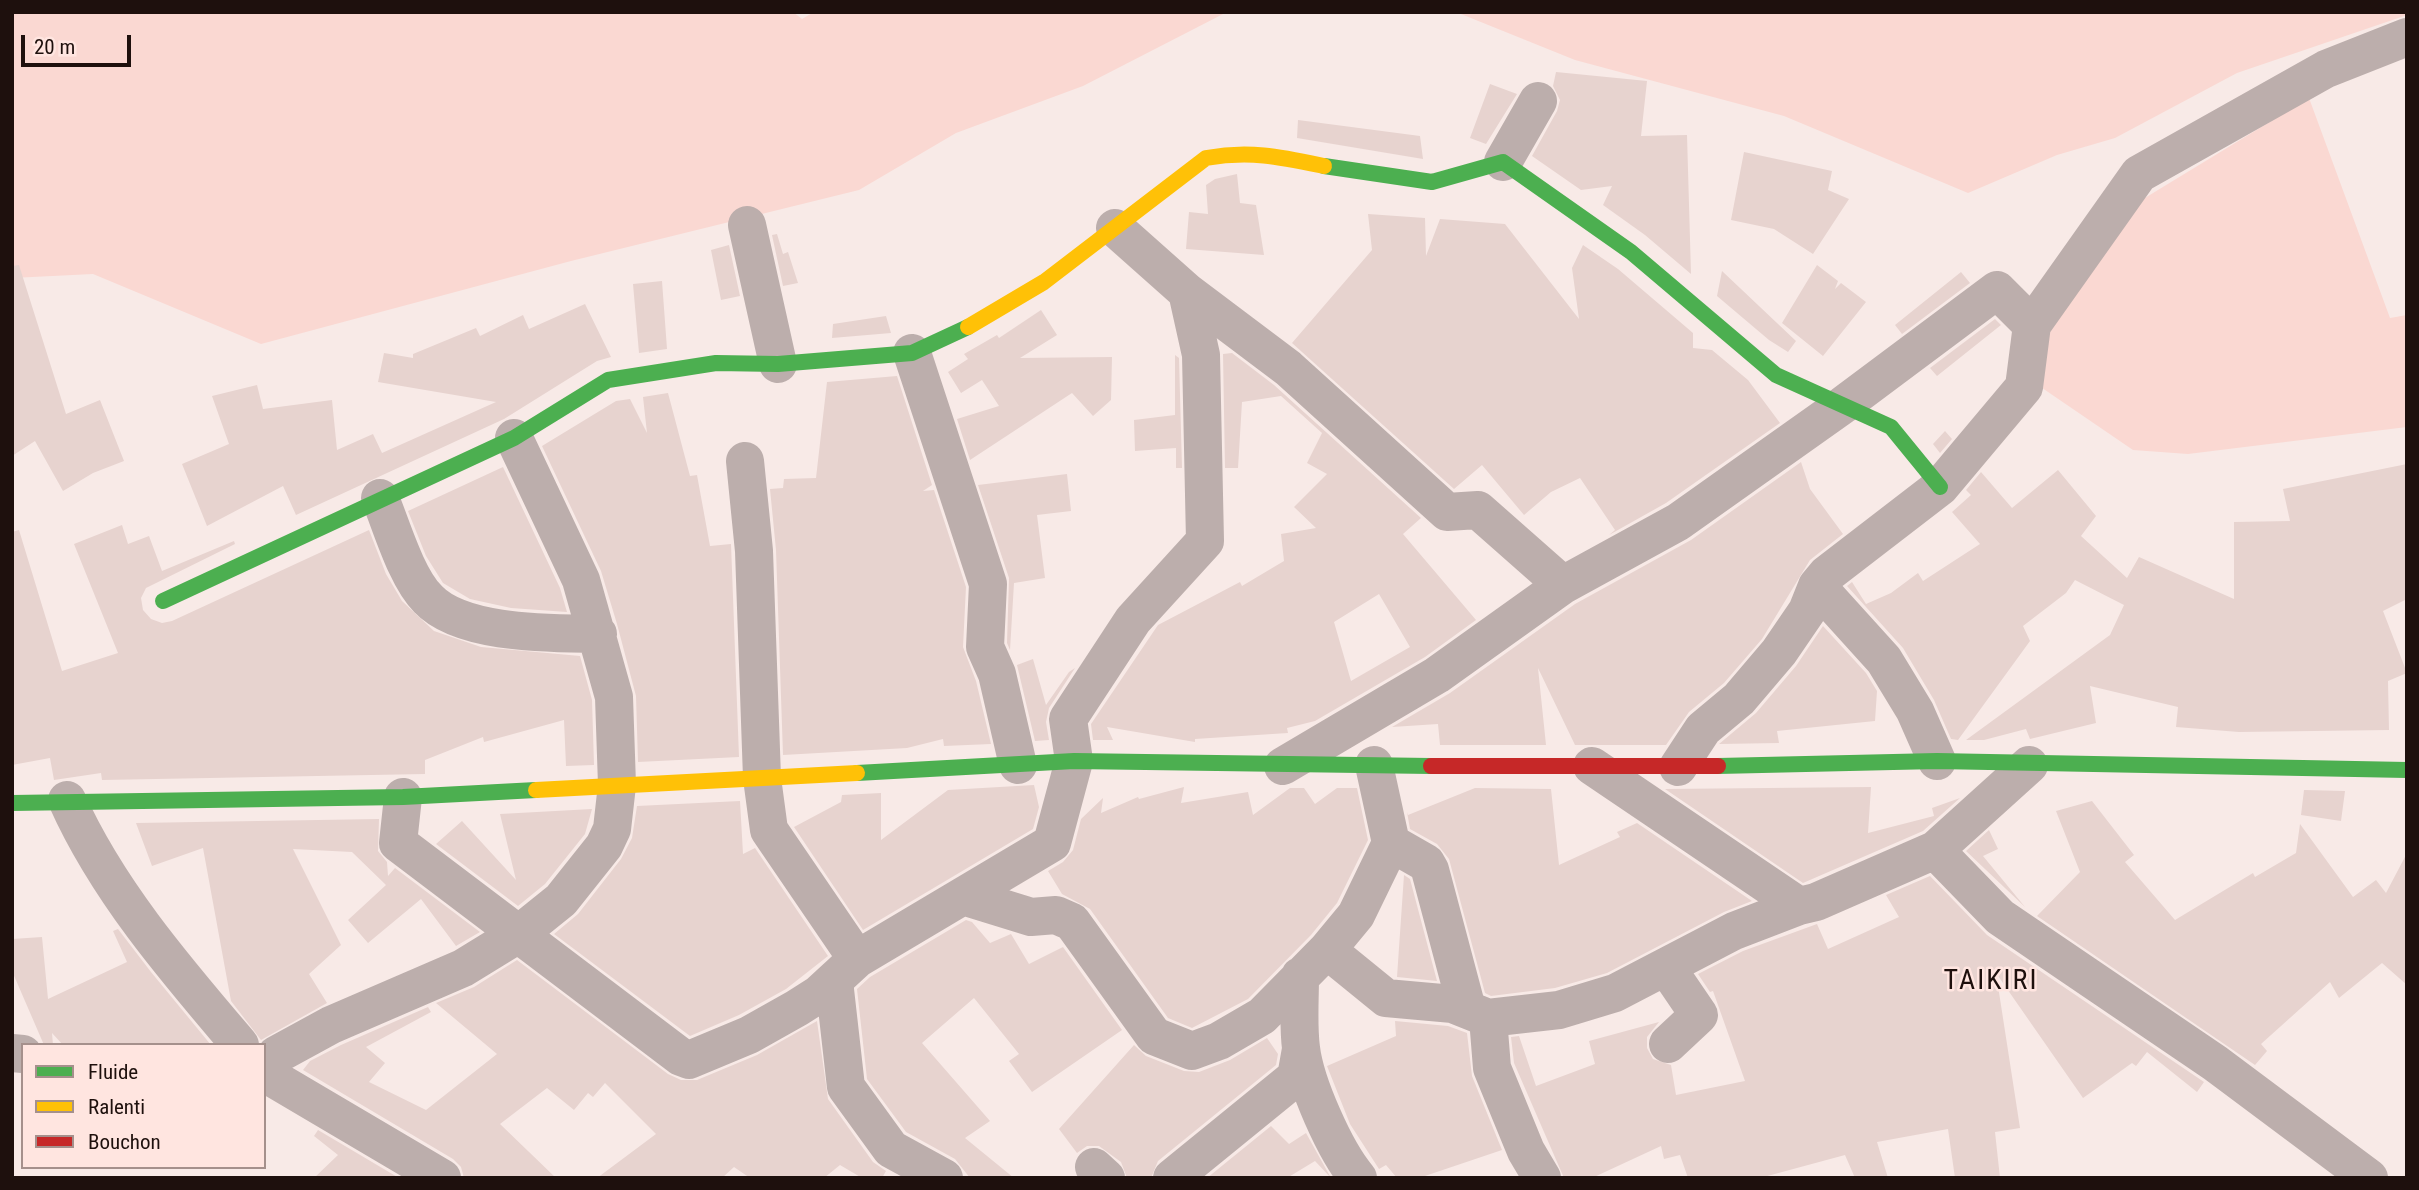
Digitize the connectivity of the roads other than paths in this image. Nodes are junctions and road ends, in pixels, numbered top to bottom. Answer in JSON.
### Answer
{"nodes":[{"id":1,"x":2407,"y":37,"type":"edge"},
{"id":2,"x":1538,"y":101,"type":"dead end"},
{"id":3,"x":1503,"y":162,"type":"junction"},
{"id":4,"x":747,"y":225,"type":"dead end"},
{"id":5,"x":1115,"y":228,"type":"junction"},
{"id":6,"x":1187,"y":292,"type":"junction"},
{"id":7,"x":2032,"y":326,"type":"junction"},
{"id":8,"x":912,"y":353,"type":"junction"},
{"id":9,"x":778,"y":364,"type":"junction"},
{"id":10,"x":1843,"y":405,"type":"junction"},
{"id":11,"x":514,"y":438,"type":"junction"},
{"id":12,"x":745,"y":461,"type":"dead end"},
{"id":13,"x":1940,"y":486,"type":"junction"},
{"id":14,"x":380,"y":498,"type":"junction"},
{"id":15,"x":1563,"y":585,"type":"junction"},
{"id":16,"x":1816,"y":586,"type":"junction"},
{"id":17,"x":163,"y":601,"type":"dead end"},
{"id":18,"x":598,"y":634,"type":"junction"},
{"id":19,"x":1074,"y":761,"type":"junction"},
{"id":20,"x":1937,"y":761,"type":"junction"},
{"id":21,"x":1018,"y":765,"type":"junction"},
{"id":22,"x":1374,"y":765,"type":"junction"},
{"id":23,"x":2029,"y":765,"type":"junction"},
{"id":24,"x":1283,"y":766,"type":"junction"},
{"id":25,"x":1592,"y":766,"type":"junction"},
{"id":26,"x":1678,"y":766,"type":"junction"},
{"id":27,"x":2407,"y":770,"type":"edge"},
{"id":28,"x":762,"y":778,"type":"junction"},
{"id":29,"x":618,"y":785,"type":"junction"},
{"id":30,"x":403,"y":797,"type":"junction"},
{"id":31,"x":66,"y":800,"type":"junction"},
{"id":32,"x":12,"y":803,"type":"edge"},
{"id":33,"x":1391,"y":843,"type":"junction"},
{"id":34,"x":1935,"y":850,"type":"junction"},
{"id":35,"x":963,"y":896,"type":"junction"},
{"id":36,"x":1799,"y":906,"type":"junction"},
{"id":37,"x":520,"y":933,"type":"junction"},
{"id":38,"x":1313,"y":963,"type":"junction"},
{"id":39,"x":1667,"y":968,"type":"junction"},
{"id":40,"x":845,"y":970,"type":"junction"},
{"id":41,"x":1478,"y":1014,"type":"junction"},
{"id":42,"x":238,"y":1043,"type":"edge"},
{"id":43,"x":1668,"y":1044,"type":"dead end"},
{"id":44,"x":1301,"y":1049,"type":"junction"},
{"id":45,"x":266,"y":1070,"type":"edge"},
{"id":46,"x":266,"y":1074,"type":"edge"},
{"id":47,"x":895,"y":1166,"type":"edge"},
{"id":48,"x":442,"y":1178,"type":"edge"},
{"id":49,"x":944,"y":1178,"type":"edge"},
{"id":50,"x":1172,"y":1178,"type":"edge"},
{"id":51,"x":1358,"y":1178,"type":"edge"},
{"id":52,"x":1542,"y":1178,"type":"edge"},
{"id":53,"x":2370,"y":1178,"type":"edge"}],
"edges":[{"from":1,"to":7,"type":"street"},
{"from":2,"to":3,"type":"street"},
{"from":3,"to":5,"type":"street"},
{"from":3,"to":10,"type":"street"},
{"from":4,"to":9,"type":"street"},
{"from":5,"to":6,"type":"street"},
{"from":5,"to":8,"type":"street"},
{"from":6,"to":15,"type":"street"},
{"from":6,"to":19,"type":"street"},
{"from":7,"to":10,"type":"street"},
{"from":7,"to":13,"type":"street"},
{"from":8,"to":9,"type":"street"},
{"from":8,"to":21,"type":"street"},
{"from":9,"to":11,"type":"street"},
{"from":10,"to":13,"type":"street"},
{"from":10,"to":15,"type":"street"},
{"from":11,"to":14,"type":"street"},
{"from":11,"to":18,"type":"street"},
{"from":12,"to":28,"type":"street"},
{"from":13,"to":16,"type":"street"},
{"from":14,"to":17,"type":"street"},
{"from":14,"to":18,"type":"street"},
{"from":15,"to":24,"type":"street"},
{"from":16,"to":20,"type":"street"},
{"from":16,"to":26,"type":"street"},
{"from":18,"to":29,"type":"street"},
{"from":19,"to":21,"type":"street"},
{"from":19,"to":24,"type":"street"},
{"from":19,"to":35,"type":"street"},
{"from":20,"to":23,"type":"street"},
{"from":20,"to":26,"type":"street"},
{"from":21,"to":28,"type":"street"},
{"from":22,"to":24,"type":"street"},
{"from":22,"to":25,"type":"street"},
{"from":22,"to":33,"type":"street"},
{"from":23,"to":27,"type":"street"},
{"from":23,"to":34,"type":"street"},
{"from":25,"to":26,"type":"street"},
{"from":25,"to":36,"type":"street"},
{"from":28,"to":29,"type":"street"},
{"from":28,"to":40,"type":"street"},
{"from":29,"to":30,"type":"street"},
{"from":29,"to":37,"type":"street"},
{"from":30,"to":31,"type":"street"},
{"from":30,"to":37,"type":"street"},
{"from":31,"to":32,"type":"street"},
{"from":31,"to":42,"type":"street"},
{"from":33,"to":38,"type":"street"},
{"from":33,"to":41,"type":"street"},
{"from":34,"to":36,"type":"street"},
{"from":34,"to":53,"type":"street"},
{"from":35,"to":38,"type":"street"},
{"from":35,"to":40,"type":"street"},
{"from":36,"to":39,"type":"street"},
{"from":37,"to":40,"type":"street"},
{"from":37,"to":45,"type":"street"},
{"from":38,"to":41,"type":"street"},
{"from":38,"to":44,"type":"street"},
{"from":39,"to":41,"type":"street"},
{"from":39,"to":43,"type":"street"},
{"from":40,"to":47,"type":"street"},
{"from":41,"to":52,"type":"street"},
{"from":44,"to":50,"type":"street"},
{"from":44,"to":51,"type":"street"},
{"from":46,"to":48,"type":"street"},
{"from":47,"to":49,"type":"street"}]}
